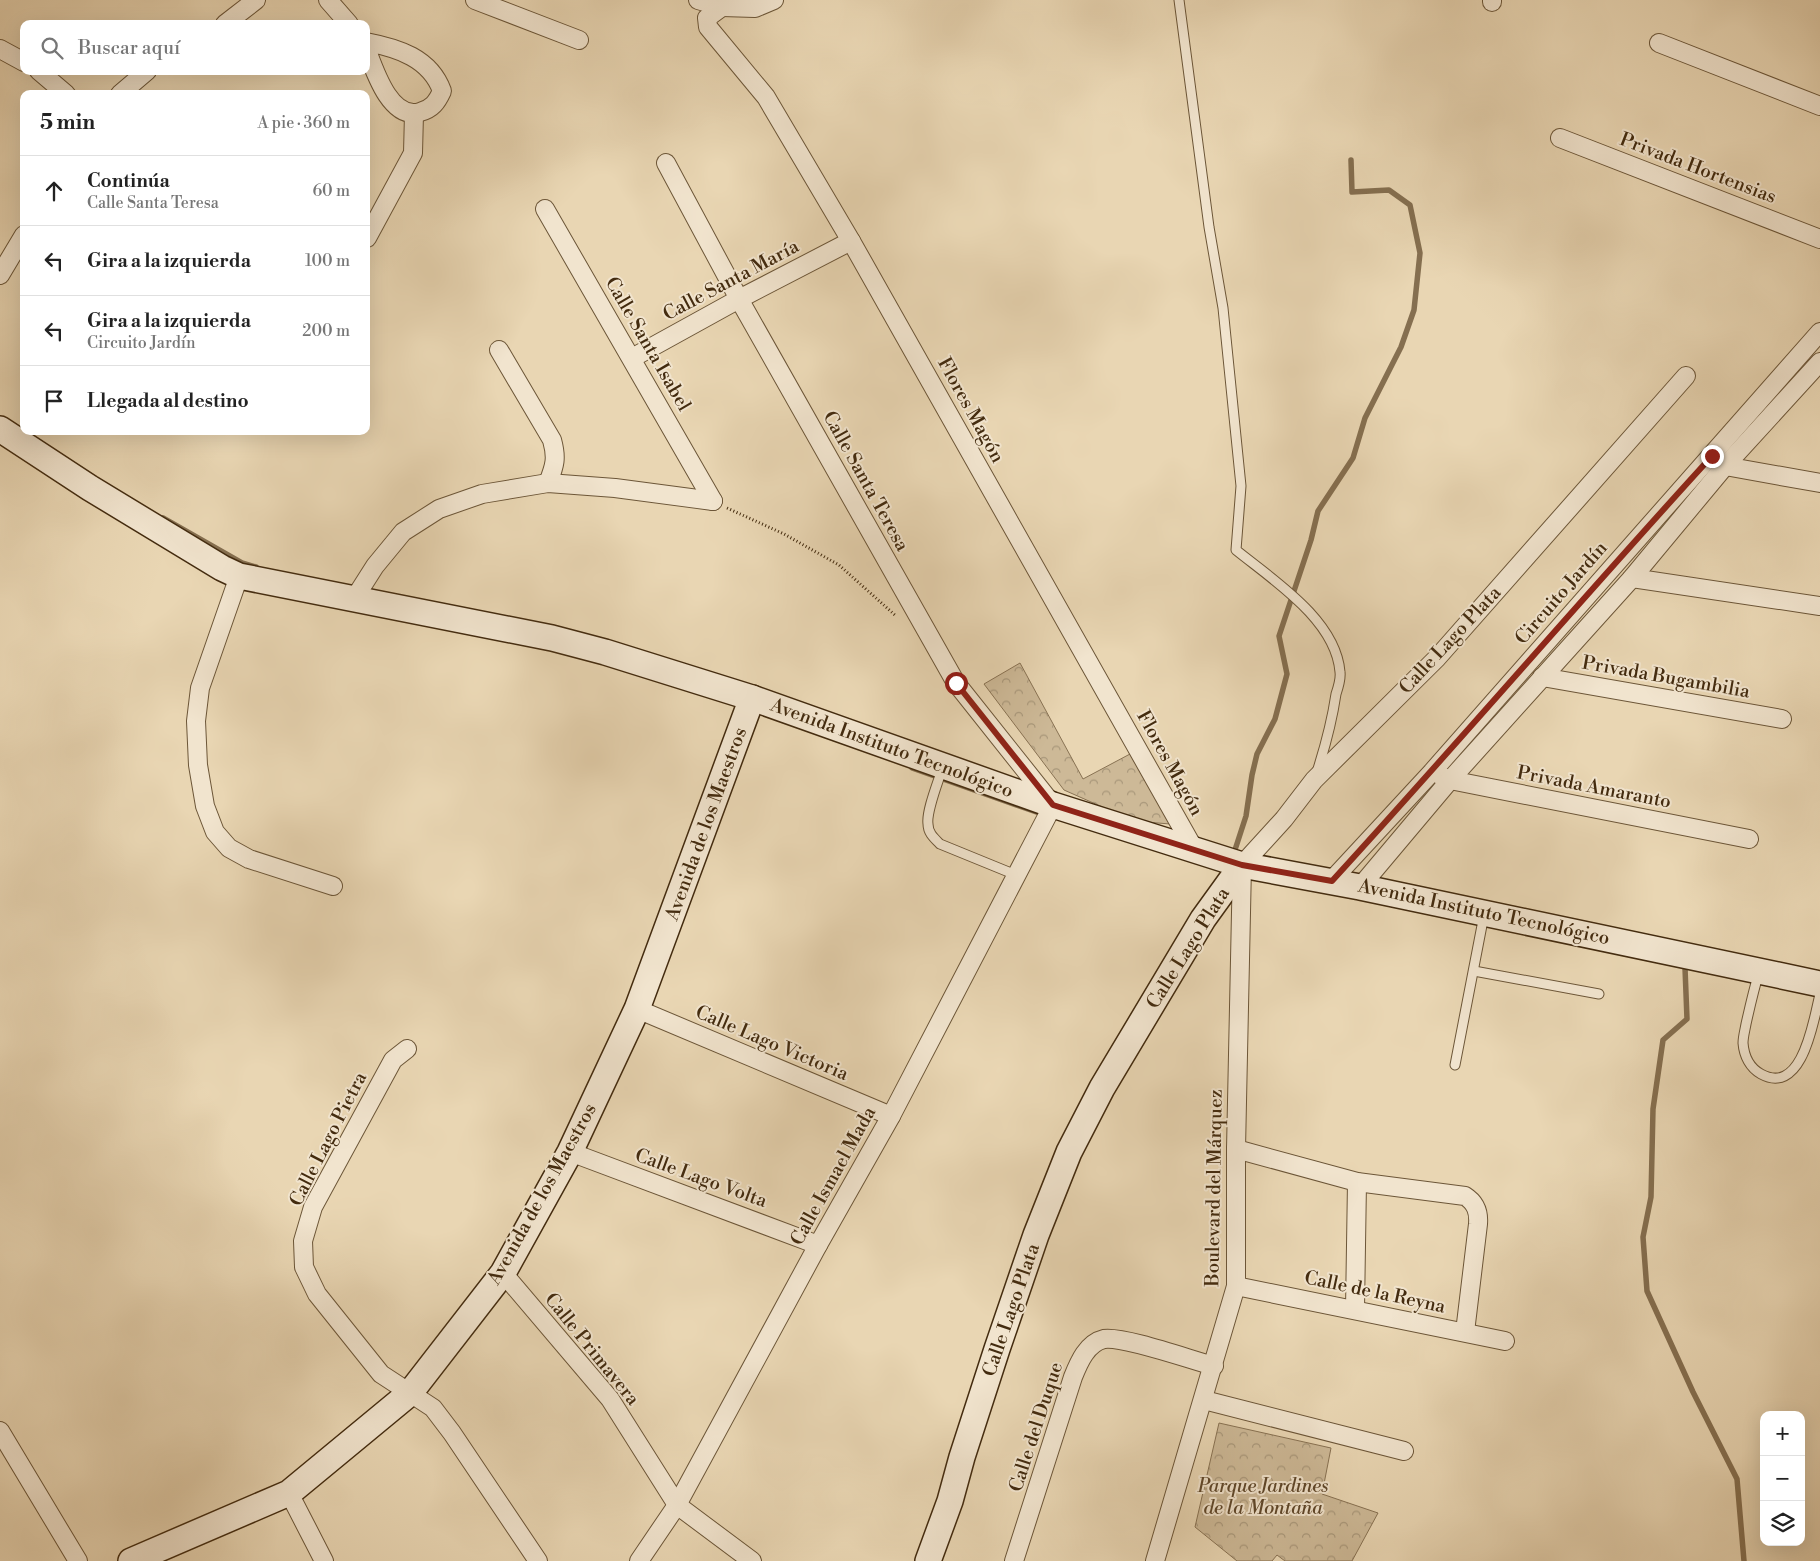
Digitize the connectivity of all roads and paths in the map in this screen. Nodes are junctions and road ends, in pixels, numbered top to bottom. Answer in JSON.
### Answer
{"nodes":[{"id":1,"x":256,"y":0,"type":"edge"},
{"id":2,"x":328,"y":0,"type":"edge"},
{"id":3,"x":476,"y":0,"type":"edge"},
{"id":4,"x":698,"y":0,"type":"edge"},
{"id":5,"x":774,"y":0,"type":"edge"},
{"id":6,"x":1179,"y":0,"type":"edge"},
{"id":7,"x":722,"y":7,"type":"junction"},
{"id":8,"x":230,"y":20,"type":"edge"},
{"id":9,"x":346,"y":20,"type":"edge"},
{"id":10,"x":579,"y":40,"type":"dead end"},
{"id":11,"x":370,"y":43,"type":"edge"},
{"id":12,"x":1659,"y":43,"type":"dead end"},
{"id":13,"x":0,"y":49,"type":"edge"},
{"id":14,"x":370,"y":58,"type":"edge"},
{"id":15,"x":20,"y":60,"type":"edge"},
{"id":16,"x":44,"y":75,"type":"edge"},
{"id":17,"x":142,"y":75,"type":"edge"},
{"id":18,"x":61,"y":90,"type":"edge"},
{"id":19,"x":125,"y":90,"type":"edge"},
{"id":20,"x":1820,"y":106,"type":"edge"},
{"id":21,"x":414,"y":114,"type":"junction"},
{"id":22,"x":1560,"y":138,"type":"dead end"},
{"id":23,"x":666,"y":163,"type":"dead end"},
{"id":24,"x":545,"y":209,"type":"dead end"},
{"id":25,"x":370,"y":234,"type":"edge"},
{"id":26,"x":1820,"y":239,"type":"edge"},
{"id":27,"x":851,"y":241,"type":"junction"},
{"id":28,"x":20,"y":242,"type":"edge"},
{"id":29,"x":0,"y":275,"type":"edge"},
{"id":30,"x":739,"y":299,"type":"junction"},
{"id":31,"x":1820,"y":332,"type":"edge"},
{"id":32,"x":499,"y":350,"type":"dead end"},
{"id":33,"x":632,"y":358,"type":"junction"},
{"id":34,"x":1819,"y":364,"type":"edge"},
{"id":35,"x":1686,"y":376,"type":"dead end"},
{"id":36,"x":0,"y":429,"type":"edge"},
{"id":37,"x":1725,"y":466,"type":"junction"},
{"id":38,"x":548,"y":483,"type":"junction"},
{"id":39,"x":1820,"y":483,"type":"edge"},
{"id":40,"x":713,"y":501,"type":"junction"},
{"id":41,"x":240,"y":576,"type":"junction"},
{"id":42,"x":1632,"y":578,"type":"junction"},
{"id":43,"x":354,"y":599,"type":"junction"},
{"id":44,"x":1820,"y":606,"type":"edge"},
{"id":45,"x":898,"y":617,"type":"dead end"},
{"id":46,"x":1542,"y":677,"type":"junction"},
{"id":47,"x":752,"y":698,"type":"junction"},
{"id":48,"x":1782,"y":718,"type":"dead end"},
{"id":49,"x":943,"y":766,"type":"junction"},
{"id":50,"x":1432,"y":772,"type":"junction"},
{"id":51,"x":1314,"y":780,"type":"junction"},
{"id":52,"x":1450,"y":780,"type":"junction"},
{"id":53,"x":1053,"y":805,"type":"junction"},
{"id":54,"x":1749,"y":838,"type":"dead end"},
{"id":55,"x":1194,"y":849,"type":"junction"},
{"id":56,"x":1242,"y":865,"type":"junction"},
{"id":57,"x":1016,"y":875,"type":"junction"},
{"id":58,"x":1332,"y":881,"type":"junction"},
{"id":59,"x":333,"y":886,"type":"dead end"},
{"id":60,"x":1360,"y":887,"type":"junction"},
{"id":61,"x":1484,"y":912,"type":"junction"},
{"id":62,"x":1759,"y":970,"type":"junction"},
{"id":63,"x":1474,"y":971,"type":"junction"},
{"id":64,"x":1820,"y":984,"type":"edge"},
{"id":65,"x":1599,"y":994,"type":"dead end"},
{"id":66,"x":1820,"y":994,"type":"edge"},
{"id":67,"x":638,"y":1009,"type":"junction"},
{"id":68,"x":407,"y":1049,"type":"dead end"},
{"id":69,"x":1455,"y":1065,"type":"dead end"},
{"id":70,"x":891,"y":1116,"type":"junction"},
{"id":71,"x":1236,"y":1149,"type":"junction"},
{"id":72,"x":570,"y":1152,"type":"junction"},
{"id":73,"x":1357,"y":1182,"type":"junction"},
{"id":74,"x":818,"y":1245,"type":"junction"},
{"id":75,"x":502,"y":1273,"type":"junction"},
{"id":76,"x":1236,"y":1286,"type":"junction"},
{"id":77,"x":1354,"y":1309,"type":"junction"},
{"id":78,"x":1465,"y":1332,"type":"junction"},
{"id":79,"x":1505,"y":1341,"type":"dead end"},
{"id":80,"x":1214,"y":1366,"type":"junction"},
{"id":81,"x":410,"y":1393,"type":"junction"},
{"id":82,"x":1204,"y":1400,"type":"junction"},
{"id":83,"x":0,"y":1431,"type":"edge"},
{"id":84,"x":1404,"y":1451,"type":"dead end"},
{"id":85,"x":289,"y":1493,"type":"junction"},
{"id":86,"x":677,"y":1505,"type":"junction"},
{"id":87,"x":137,"y":1560,"type":"edge"},
{"id":88,"x":78,"y":1561,"type":"edge"},
{"id":89,"x":324,"y":1561,"type":"edge"},
{"id":90,"x":538,"y":1561,"type":"edge"},
{"id":91,"x":639,"y":1561,"type":"edge"},
{"id":92,"x":752,"y":1561,"type":"edge"},
{"id":93,"x":928,"y":1561,"type":"edge"},
{"id":94,"x":1014,"y":1561,"type":"edge"},
{"id":95,"x":1155,"y":1561,"type":"edge"}],
"edges":[{"from":1,"to":8,"type":"street"},
{"from":2,"to":9,"type":"street"},
{"from":3,"to":10,"type":"street"},
{"from":4,"to":7,"type":"street"},
{"from":5,"to":7,"type":"street"},
{"from":6,"to":51,"type":"lane"},
{"from":7,"to":27,"type":"street","name":"Flores Magón"},
{"from":11,"to":21,"type":"street"},
{"from":12,"to":20,"type":"street"},
{"from":13,"to":15,"type":"street"},
{"from":14,"to":21,"type":"street"},
{"from":16,"to":18,"type":"street"},
{"from":17,"to":19,"type":"street"},
{"from":21,"to":25,"type":"street"},
{"from":22,"to":26,"type":"street","name":"Privada Hortensias"},
{"from":23,"to":30,"type":"street","name":"Calle Santa Teresa"},
{"from":24,"to":33,"type":"street","name":"Calle Santa Isabel"},
{"from":27,"to":30,"type":"street","name":"Calle Santa María"},
{"from":27,"to":55,"type":"street","name":"Flores Magón"},
{"from":28,"to":29,"type":"street"},
{"from":30,"to":33,"type":"street","name":"Calle Santa María"},
{"from":30,"to":53,"type":"street","name":"Calle Santa Teresa"},
{"from":31,"to":50,"type":"street","name":"Circuito Jardín"},
{"from":32,"to":38,"type":"street"},
{"from":33,"to":40,"type":"street","name":"Calle Santa Isabel"},
{"from":34,"to":37,"type":"street"},
{"from":35,"to":51,"type":"street","name":"Calle Lago Plata"},
{"from":36,"to":41,"type":"street","name":"Avenida Instituto Tecnológico"},
{"from":37,"to":39,"type":"street"},
{"from":37,"to":42,"type":"street"},
{"from":38,"to":40,"type":"street"},
{"from":38,"to":43,"type":"street"},
{"from":40,"to":45,"type":"path"},
{"from":41,"to":43,"type":"street","name":"Avenida Instituto Tecnológico"},
{"from":41,"to":59,"type":"street"},
{"from":42,"to":44,"type":"street"},
{"from":42,"to":46,"type":"street"},
{"from":43,"to":47,"type":"street","name":"Avenida Instituto Tecnológico"},
{"from":46,"to":48,"type":"street","name":"Privada Bugambilia"},
{"from":46,"to":52,"type":"street"},
{"from":47,"to":49,"type":"street","name":"Avenida Instituto Tecnológico"},
{"from":47,"to":67,"type":"street","name":"Avenida de los Maestros"},
{"from":49,"to":53,"type":"street","name":"Avenida Instituto Tecnológico"},
{"from":49,"to":57,"type":"lane"},
{"from":50,"to":52,"type":"street","name":"Privada Amaranto"},
{"from":50,"to":58,"type":"street","name":"Circuito Jardín"},
{"from":51,"to":56,"type":"street","name":"Calle Lago Plata"},
{"from":52,"to":54,"type":"street","name":"Privada Amaranto"},
{"from":52,"to":60,"type":"street"},
{"from":53,"to":55,"type":"street","name":"Avenida Instituto Tecnológico"},
{"from":53,"to":57,"type":"street","name":"Calle Ismael Mada"},
{"from":55,"to":56,"type":"street","name":"Avenida Instituto Tecnológico"},
{"from":56,"to":58,"type":"street","name":"Avenida Instituto Tecnológico"},
{"from":56,"to":71,"type":"street","name":"Boulevard del Márquez"},
{"from":56,"to":93,"type":"street","name":"Calle Lago Plata"},
{"from":57,"to":70,"type":"street","name":"Calle Ismael Mada"},
{"from":58,"to":60,"type":"street","name":"Avenida Instituto Tecnológico"},
{"from":60,"to":61,"type":"street","name":"Avenida Instituto Tecnológico"},
{"from":61,"to":62,"type":"street","name":"Avenida Instituto Tecnológico"},
{"from":61,"to":63,"type":"lane"},
{"from":62,"to":64,"type":"street","name":"Avenida Instituto Tecnológico"},
{"from":62,"to":66,"type":"lane"},
{"from":63,"to":65,"type":"lane"},
{"from":63,"to":69,"type":"lane"},
{"from":67,"to":70,"type":"street","name":"Calle Lago Victoria"},
{"from":67,"to":72,"type":"street","name":"Avenida de los Maestros"},
{"from":68,"to":81,"type":"street","name":"Calle Lago Pietra"},
{"from":70,"to":74,"type":"street","name":"Calle Ismael Mada"},
{"from":71,"to":73,"type":"street"},
{"from":71,"to":76,"type":"street","name":"Boulevard del Márquez"},
{"from":72,"to":74,"type":"street","name":"Calle Lago Volta"},
{"from":72,"to":75,"type":"street","name":"Avenida de los Maestros"},
{"from":73,"to":77,"type":"street"},
{"from":73,"to":78,"type":"street"},
{"from":74,"to":86,"type":"street","name":"Calle Ismael Mada"},
{"from":75,"to":81,"type":"street","name":"Avenida de los Maestros"},
{"from":75,"to":86,"type":"street","name":"Calle Primavera"},
{"from":76,"to":77,"type":"street","name":"Calle de la Reyna"},
{"from":76,"to":80,"type":"street","name":"Boulevard del Márquez"},
{"from":77,"to":78,"type":"street","name":"Calle de la Reyna"},
{"from":78,"to":79,"type":"street","name":"Calle de la Reyna"},
{"from":80,"to":82,"type":"street","name":"Boulevard del Márquez"},
{"from":80,"to":94,"type":"street","name":"Calle del Duque"},
{"from":81,"to":85,"type":"street","name":"Avenida de los Maestros"},
{"from":81,"to":90,"type":"street","name":"Calle Lago Pietra"},
{"from":82,"to":84,"type":"street"},
{"from":82,"to":95,"type":"street","name":"Boulevard del Márquez"},
{"from":83,"to":88,"type":"street"},
{"from":85,"to":87,"type":"street","name":"Avenida de los Maestros"},
{"from":85,"to":89,"type":"street"},
{"from":86,"to":91,"type":"street","name":"Calle Ismael Mada"},
{"from":86,"to":92,"type":"street"}]}
